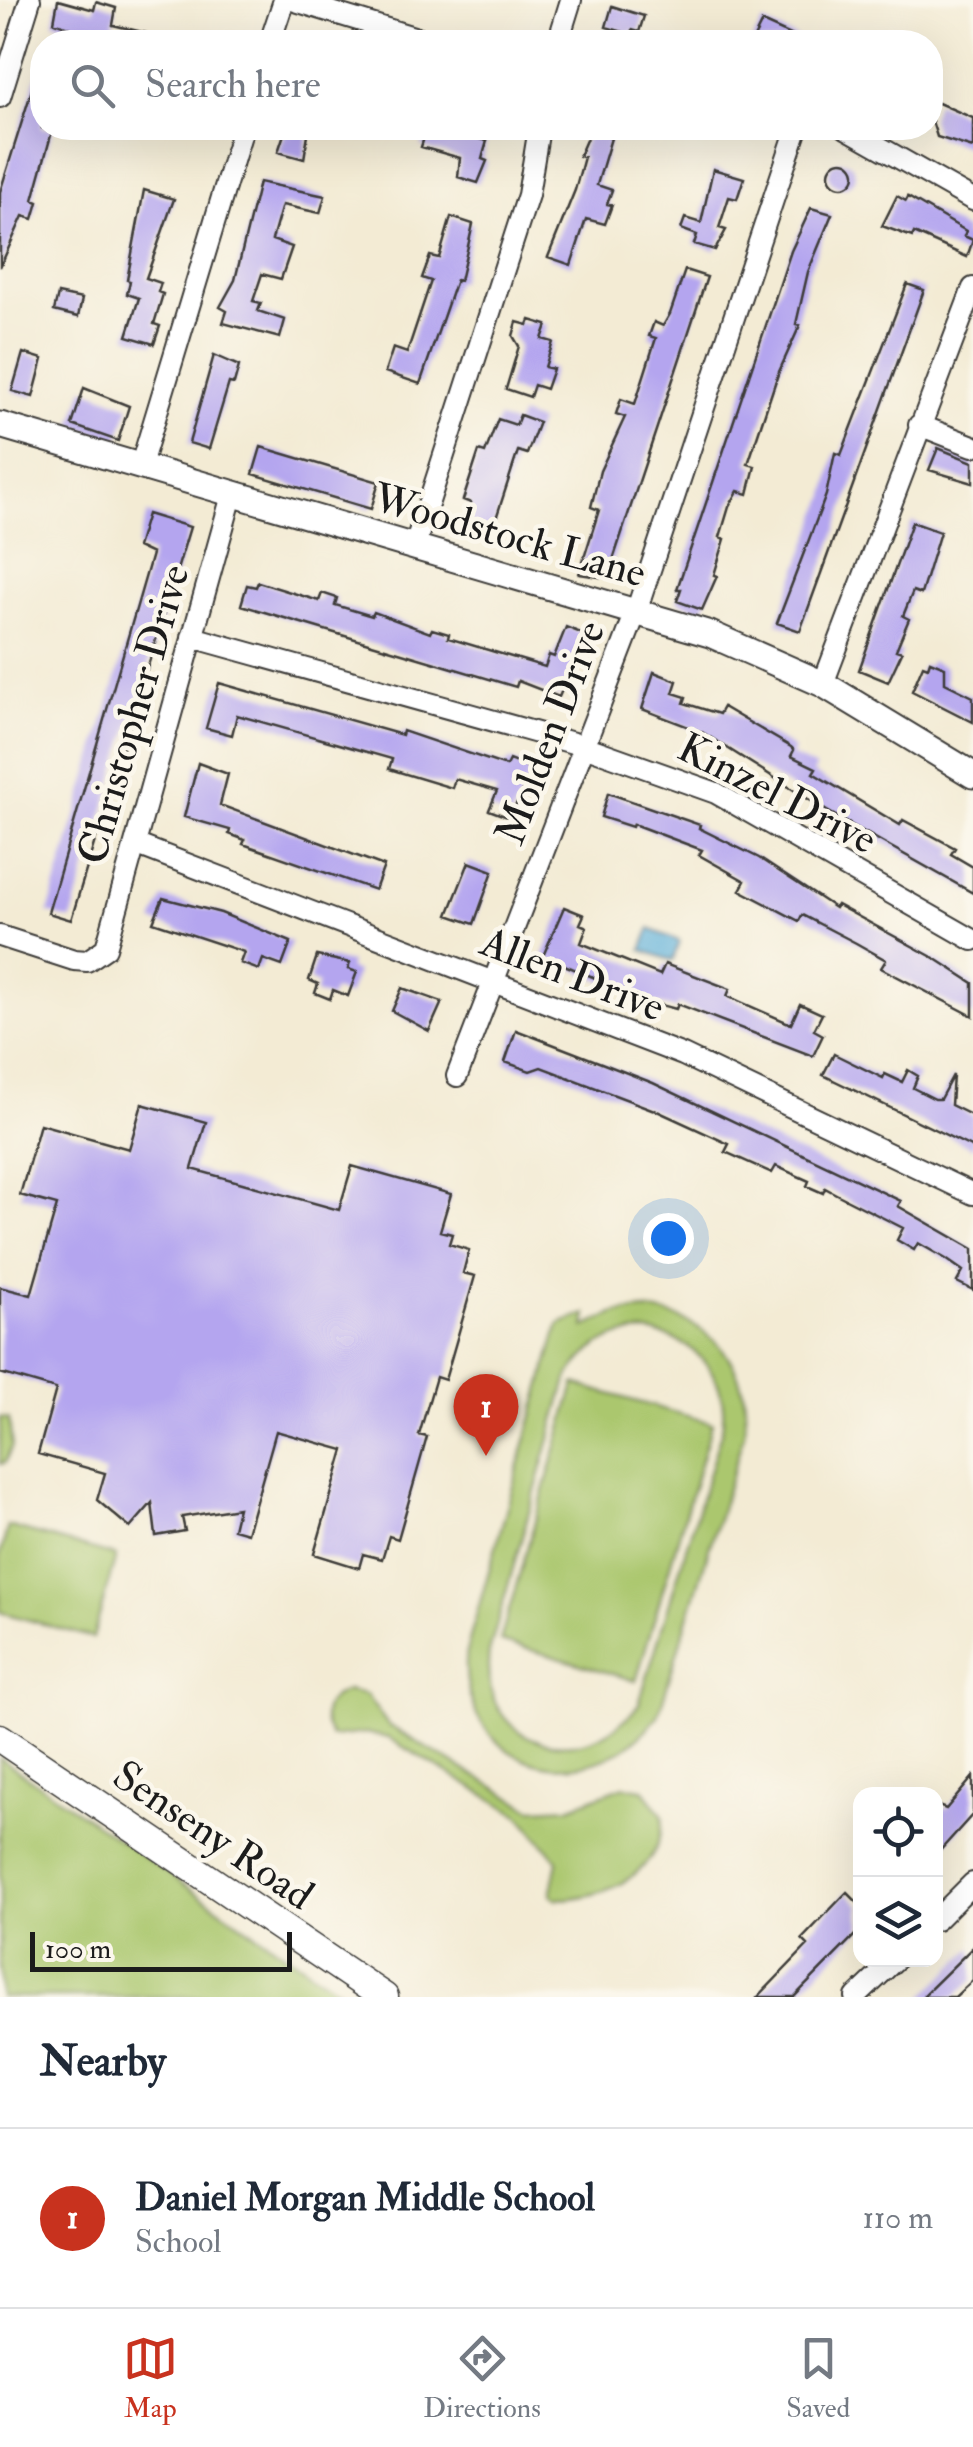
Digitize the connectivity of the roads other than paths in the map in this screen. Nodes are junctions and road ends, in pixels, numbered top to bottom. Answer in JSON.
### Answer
{"nodes":[{"id":1,"x":30,"y":0,"type":"edge"},
{"id":2,"x":284,"y":0,"type":"edge"},
{"id":3,"x":292,"y":0,"type":"edge"},
{"id":4,"x":571,"y":0,"type":"edge"},
{"id":5,"x":274,"y":30,"type":"edge"},
{"id":6,"x":391,"y":30,"type":"edge"},
{"id":7,"x":562,"y":30,"type":"edge"},
{"id":8,"x":0,"y":97,"type":"edge"},
{"id":9,"x":239,"y":140,"type":"edge"},
{"id":10,"x":537,"y":140,"type":"edge"},
{"id":11,"x":792,"y":140,"type":"edge"},
{"id":12,"x":867,"y":140,"type":"edge"},
{"id":13,"x":973,"y":200,"type":"edge"},
{"id":14,"x":973,"y":288,"type":"edge"},
{"id":15,"x":0,"y":425,"type":"edge"},
{"id":16,"x":919,"y":425,"type":"junction"},
{"id":17,"x":973,"y":446,"type":"edge"},
{"id":18,"x":140,"y":468,"type":"junction"},
{"id":19,"x":232,"y":495,"type":"junction"},
{"id":20,"x":414,"y":548,"type":"junction"},
{"id":21,"x":636,"y":612,"type":"junction"},
{"id":22,"x":192,"y":638,"type":"junction"},
{"id":23,"x":823,"y":684,"type":"junction"},
{"id":24,"x":584,"y":746,"type":"junction"},
{"id":25,"x":973,"y":775,"type":"edge"},
{"id":26,"x":135,"y":844,"type":"junction"},
{"id":27,"x":0,"y":936,"type":"edge"},
{"id":28,"x":973,"y":940,"type":"edge"},
{"id":29,"x":494,"y":982,"type":"junction"},
{"id":30,"x":457,"y":1076,"type":"dead end"},
{"id":31,"x":973,"y":1194,"type":"edge"},
{"id":32,"x":0,"y":1738,"type":"edge"},
{"id":33,"x":973,"y":1883,"type":"edge"},
{"id":34,"x":943,"y":1913,"type":"edge"},
{"id":35,"x":888,"y":1967,"type":"edge"},
{"id":36,"x":384,"y":1997,"type":"edge"},
{"id":37,"x":856,"y":1997,"type":"edge"}],
"edges":[{"from":1,"to":8,"type":"street"},
{"from":2,"to":5,"type":"street"},
{"from":3,"to":6,"type":"street"},
{"from":4,"to":7,"type":"street"},
{"from":9,"to":18,"type":"street"},
{"from":10,"to":20,"type":"street"},
{"from":11,"to":21,"type":"street","name":"Molden Drive"},
{"from":12,"to":13,"type":"street"},
{"from":14,"to":16,"type":"street"},
{"from":15,"to":18,"type":"street","name":"Woodstock Lane"},
{"from":16,"to":17,"type":"street"},
{"from":16,"to":23,"type":"street"},
{"from":18,"to":19,"type":"street","name":"Woodstock Lane"},
{"from":19,"to":20,"type":"street","name":"Woodstock Lane"},
{"from":19,"to":22,"type":"street","name":"Christopher Drive"},
{"from":20,"to":21,"type":"street","name":"Woodstock Lane"},
{"from":21,"to":23,"type":"street","name":"Woodstock Lane"},
{"from":21,"to":24,"type":"street","name":"Molden Drive"},
{"from":22,"to":24,"type":"street","name":"Kinzel Drive"},
{"from":22,"to":26,"type":"street","name":"Christopher Drive"},
{"from":23,"to":25,"type":"street","name":"Woodstock Lane"},
{"from":24,"to":28,"type":"street","name":"Kinzel Drive"},
{"from":24,"to":29,"type":"street","name":"Molden Drive"},
{"from":26,"to":27,"type":"street","name":"Christopher Drive"},
{"from":26,"to":29,"type":"street","name":"Allen Drive"},
{"from":29,"to":30,"type":"street","name":"Molden Drive"},
{"from":29,"to":31,"type":"street","name":"Allen Drive"},
{"from":32,"to":36,"type":"main road","name":"Senseny Road"},
{"from":33,"to":34,"type":"street"},
{"from":35,"to":37,"type":"street"}]}
